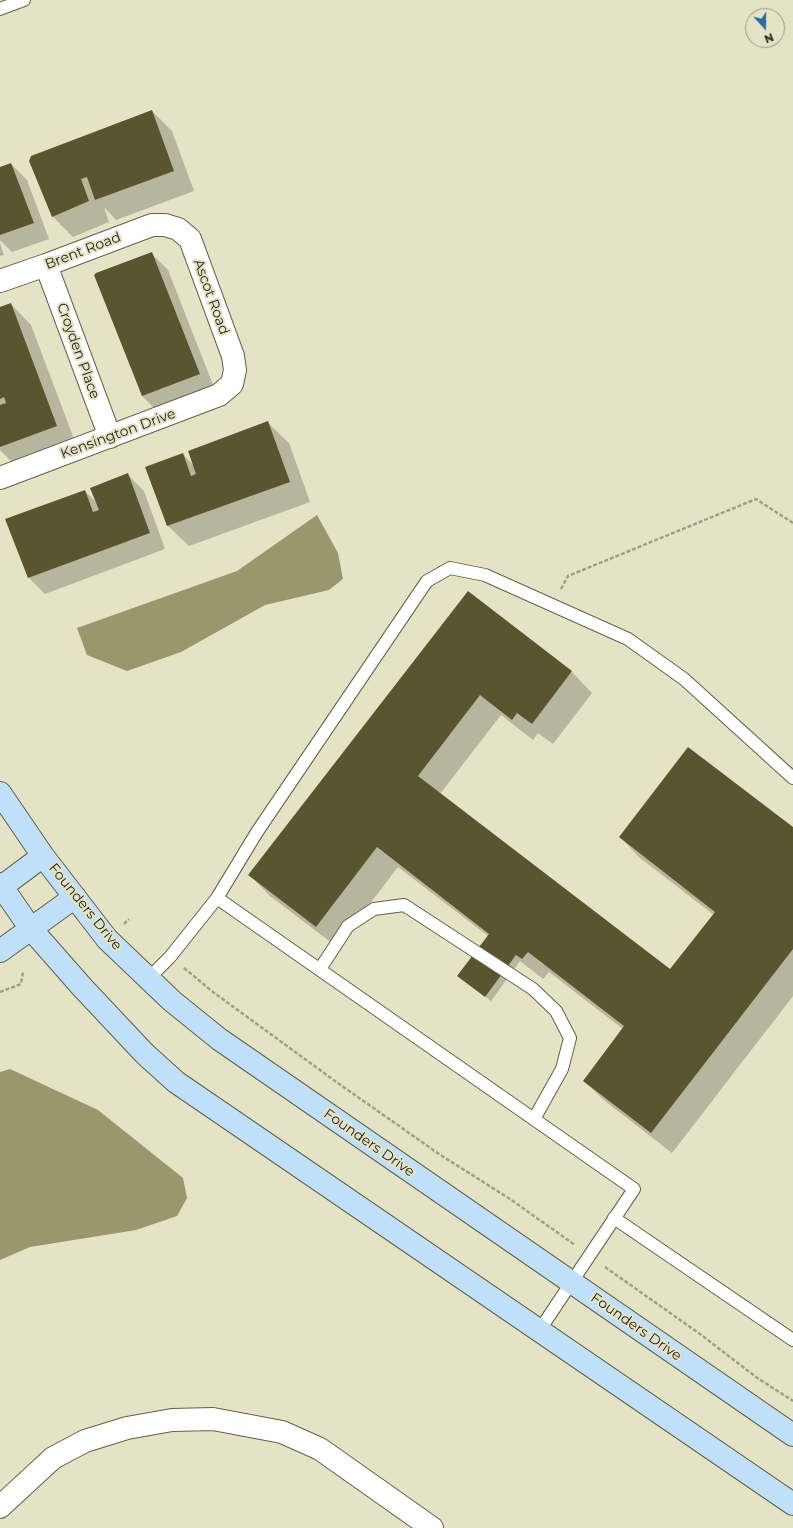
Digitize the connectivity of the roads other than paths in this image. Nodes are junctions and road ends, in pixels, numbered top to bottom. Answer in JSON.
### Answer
{"nodes":[{"id":1,"x":24,"y":0,"type":"edge"},
{"id":2,"x":0,"y":8,"type":"edge"},
{"id":3,"x":165,"y":225,"type":"joint"},
{"id":4,"x":46,"y":265,"type":"junction"},
{"id":5,"x":0,"y":281,"type":"edge"},
{"id":6,"x":232,"y":384,"type":"joint"},
{"id":7,"x":110,"y":437,"type":"junction"},
{"id":8,"x":0,"y":478,"type":"edge"},
{"id":9,"x":793,"y":778,"type":"edge"},
{"id":10,"x":0,"y":793,"type":"edge"},
{"id":11,"x":43,"y":856,"type":"junction"},
{"id":12,"x":0,"y":886,"type":"edge"},
{"id":13,"x":75,"y":897,"type":"junction"},
{"id":14,"x":217,"y":898,"type":"junction"},
{"id":15,"x":30,"y":929,"type":"junction"},
{"id":16,"x":0,"y":951,"type":"edge"},
{"id":17,"x":320,"y":969,"type":"junction"},
{"id":18,"x":149,"y":978,"type":"junction"},
{"id":19,"x":534,"y":1119,"type":"junction"},
{"id":20,"x":614,"y":1218,"type":"junction"},
{"id":21,"x":571,"y":1283,"type":"junction"},
{"id":22,"x":539,"y":1331,"type":"junction"},
{"id":23,"x":793,"y":1340,"type":"edge"},
{"id":24,"x":793,"y":1435,"type":"edge"},
{"id":25,"x":793,"y":1504,"type":"edge"},
{"id":26,"x":0,"y":1507,"type":"edge"},
{"id":27,"x":432,"y":1528,"type":"edge"}],
"edges":[{"from":1,"to":2,"type":"lane"},
{"from":3,"to":4,"type":"street","name":"Brent Road"},
{"from":3,"to":6,"type":"street","name":"Ascot Road"},
{"from":4,"to":5,"type":"street","name":"Brent Road"},
{"from":4,"to":7,"type":"street","name":"Croyden Place"},
{"from":6,"to":7,"type":"street","name":"Kensington Drive"},
{"from":7,"to":8,"type":"street","name":"Kensington Drive"},
{"from":9,"to":14,"type":"lane"},
{"from":10,"to":11,"type":"main road","name":"Founders Drive"},
{"from":11,"to":12,"type":"main road"},
{"from":11,"to":13,"type":"main road","name":"Founders Drive"},
{"from":12,"to":15,"type":"main road"},
{"from":13,"to":15,"type":"main road"},
{"from":13,"to":18,"type":"main road","name":"Founders Drive"},
{"from":14,"to":17,"type":"lane"},
{"from":14,"to":18,"type":"lane"},
{"from":15,"to":16,"type":"main road"},
{"from":15,"to":22,"type":"main road"},
{"from":17,"to":19,"type":"lane"},
{"from":17,"to":19,"type":"lane"},
{"from":18,"to":21,"type":"main road","name":"Founders Drive"},
{"from":19,"to":20,"type":"lane"},
{"from":20,"to":21,"type":"lane"},
{"from":20,"to":23,"type":"lane"},
{"from":21,"to":22,"type":"lane"},
{"from":21,"to":24,"type":"main road","name":"Founders Drive"},
{"from":22,"to":25,"type":"main road"},
{"from":26,"to":27,"type":"street"}]}
